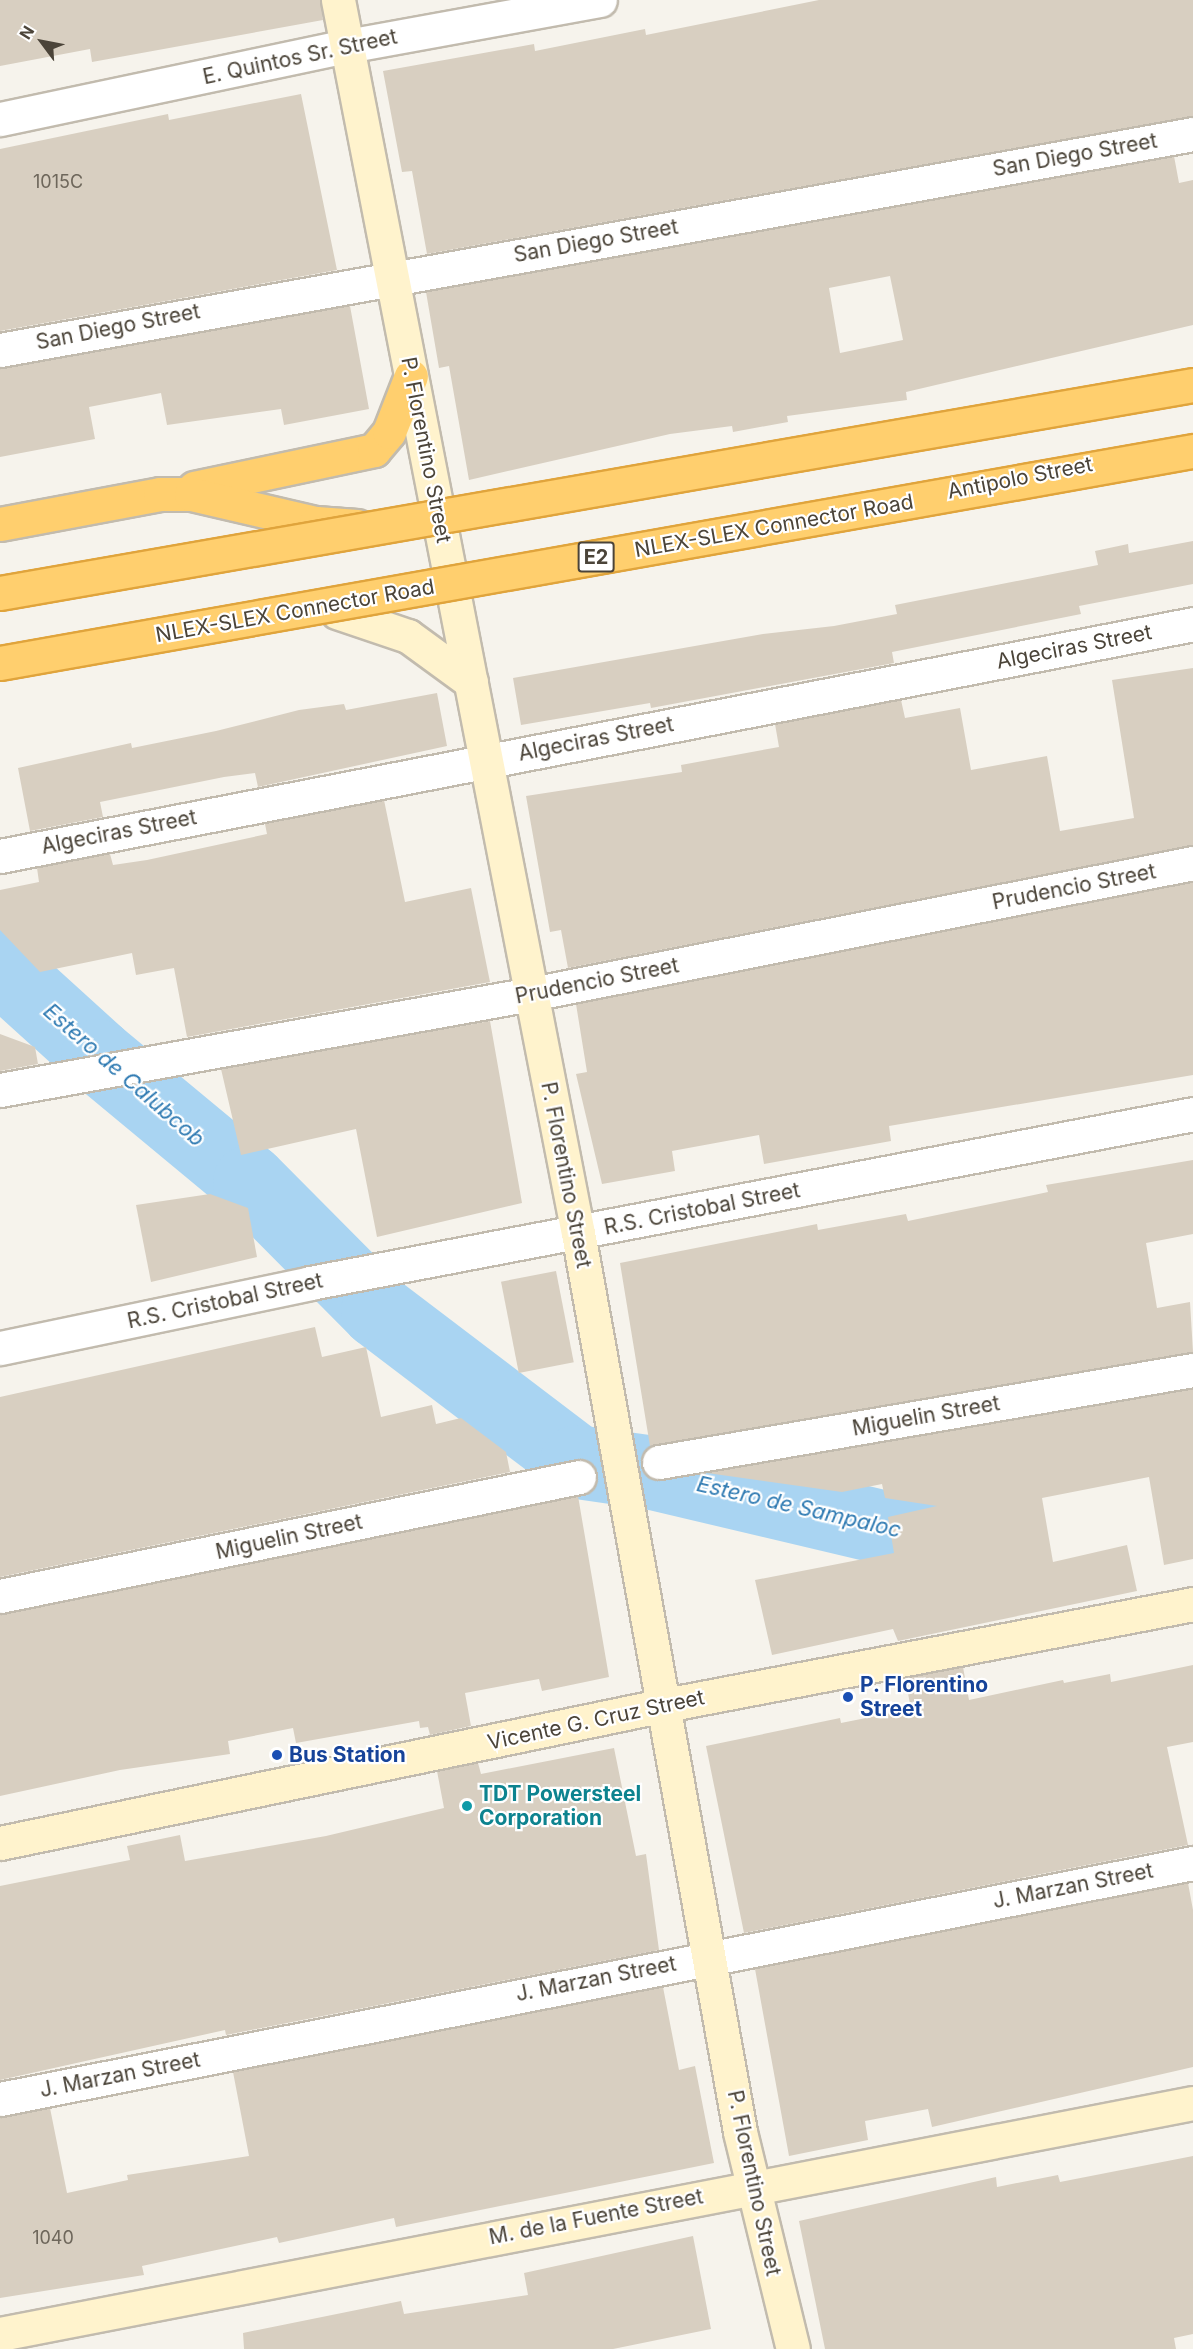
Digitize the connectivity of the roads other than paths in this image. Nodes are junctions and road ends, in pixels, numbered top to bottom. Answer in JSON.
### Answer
{"nodes":[{"id":1,"x":338,"y":0,"type":"edge"},
{"id":2,"x":600,"y":0,"type":"edge"},
{"id":3,"x":347,"y":46,"type":"junction"},
{"id":4,"x":0,"y":119,"type":"edge"},
{"id":5,"x":1193,"y":134,"type":"edge"},
{"id":6,"x":392,"y":277,"type":"junction"},
{"id":7,"x":0,"y":350,"type":"edge"},
{"id":8,"x":1193,"y":369,"type":"edge"},
{"id":9,"x":411,"y":376,"type":"junction"},
{"id":10,"x":1193,"y":385,"type":"edge"},
{"id":11,"x":1193,"y":445,"type":"edge"},
{"id":12,"x":1193,"y":452,"type":"edge"},
{"id":13,"x":160,"y":494,"type":"junction"},
{"id":14,"x":439,"y":519,"type":"junction"},
{"id":15,"x":0,"y":524,"type":"edge"},
{"id":16,"x":453,"y":590,"type":"junction"},
{"id":17,"x":0,"y":592,"type":"edge"},
{"id":18,"x":337,"y":612,"type":"junction"},
{"id":19,"x":1193,"y":624,"type":"edge"},
{"id":20,"x":0,"y":663,"type":"edge"},
{"id":21,"x":0,"y":678,"type":"edge"},
{"id":22,"x":471,"y":682,"type":"junction"},
{"id":23,"x":486,"y":760,"type":"junction"},
{"id":24,"x":0,"y":856,"type":"edge"},
{"id":25,"x":1193,"y":863,"type":"edge"},
{"id":26,"x":531,"y":994,"type":"junction"},
{"id":27,"x":0,"y":1090,"type":"edge"},
{"id":28,"x":1193,"y":1114,"type":"edge"},
{"id":29,"x":578,"y":1233,"type":"junction"},
{"id":30,"x":0,"y":1348,"type":"edge"},
{"id":31,"x":1193,"y":1370,"type":"edge"},
{"id":32,"x":659,"y":1462,"type":"dead end"},
{"id":33,"x":579,"y":1477,"type":"dead end"},
{"id":34,"x":0,"y":1596,"type":"edge"},
{"id":35,"x":1193,"y":1604,"type":"edge"},
{"id":36,"x":660,"y":1706,"type":"junction"},
{"id":37,"x":0,"y":1843,"type":"edge"},
{"id":38,"x":1193,"y":1863,"type":"edge"},
{"id":39,"x":712,"y":1956,"type":"junction"},
{"id":40,"x":0,"y":2099,"type":"edge"},
{"id":41,"x":1193,"y":2103,"type":"edge"},
{"id":42,"x":752,"y":2186,"type":"junction"},
{"id":43,"x":0,"y":2334,"type":"edge"},
{"id":44,"x":793,"y":2349,"type":"edge"}],
"edges":[{"from":1,"to":3,"type":"street","name":"P. Florentino Street"},
{"from":2,"to":3,"type":"street","name":"E. Quintos Sr. Street"},
{"from":3,"to":4,"type":"street","name":"E. Quintos Sr. Street"},
{"from":3,"to":6,"type":"street","name":"P. Florentino Street"},
{"from":5,"to":6,"type":"street","name":"San Diego Street"},
{"from":6,"to":7,"type":"street","name":"San Diego Street"},
{"from":6,"to":9,"type":"street","name":"P. Florentino Street"},
{"from":8,"to":14,"type":"street"},
{"from":9,"to":13,"type":"highway"},
{"from":9,"to":14,"type":"street","name":"P. Florentino Street"},
{"from":10,"to":17,"type":"highway","bridge":true},
{"from":11,"to":16,"type":"street","name":"Antipolo Street"},
{"from":12,"to":20,"type":"highway","name":"NLEX-SLEX Connector Road","number":"E2","bridge":true},
{"from":13,"to":14,"type":"highway"},
{"from":13,"to":15,"type":"highway"},
{"from":14,"to":16,"type":"street","name":"P. Florentino Street"},
{"from":16,"to":18,"type":"street","name":"Antipolo Street"},
{"from":16,"to":22,"type":"street","name":"P. Florentino Street"},
{"from":18,"to":21,"type":"street","name":"Antipolo Street"},
{"from":18,"to":22,"type":"street"},
{"from":19,"to":23,"type":"street","name":"Algeciras Street"},
{"from":22,"to":23,"type":"street","name":"P. Florentino Street"},
{"from":23,"to":24,"type":"street","name":"Algeciras Street"},
{"from":23,"to":26,"type":"street","name":"P. Florentino Street"},
{"from":25,"to":26,"type":"street","name":"Prudencio Street"},
{"from":26,"to":27,"type":"street","name":"Prudencio Street"},
{"from":26,"to":29,"type":"street","name":"P. Florentino Street"},
{"from":28,"to":29,"type":"street","name":"R.S. Cristobal Street"},
{"from":29,"to":30,"type":"street","name":"R.S. Cristobal Street"},
{"from":29,"to":36,"type":"street","name":"P. Florentino Street"},
{"from":31,"to":32,"type":"street","name":"Miguelin Street"},
{"from":33,"to":34,"type":"street","name":"Miguelin Street"},
{"from":35,"to":36,"type":"street","name":"Vicente G. Cruz Street"},
{"from":36,"to":37,"type":"street","name":"Vicente G. Cruz Street"},
{"from":36,"to":39,"type":"street","name":"P. Florentino Street"},
{"from":38,"to":39,"type":"street","name":"J. Marzan Street"},
{"from":39,"to":40,"type":"street","name":"J. Marzan Street"},
{"from":39,"to":42,"type":"street","name":"P. Florentino Street"},
{"from":41,"to":42,"type":"street","name":"M. de la Fuente Street"},
{"from":42,"to":43,"type":"street","name":"M. de la Fuente Street"},
{"from":42,"to":44,"type":"street","name":"P. Florentino Street"}]}
